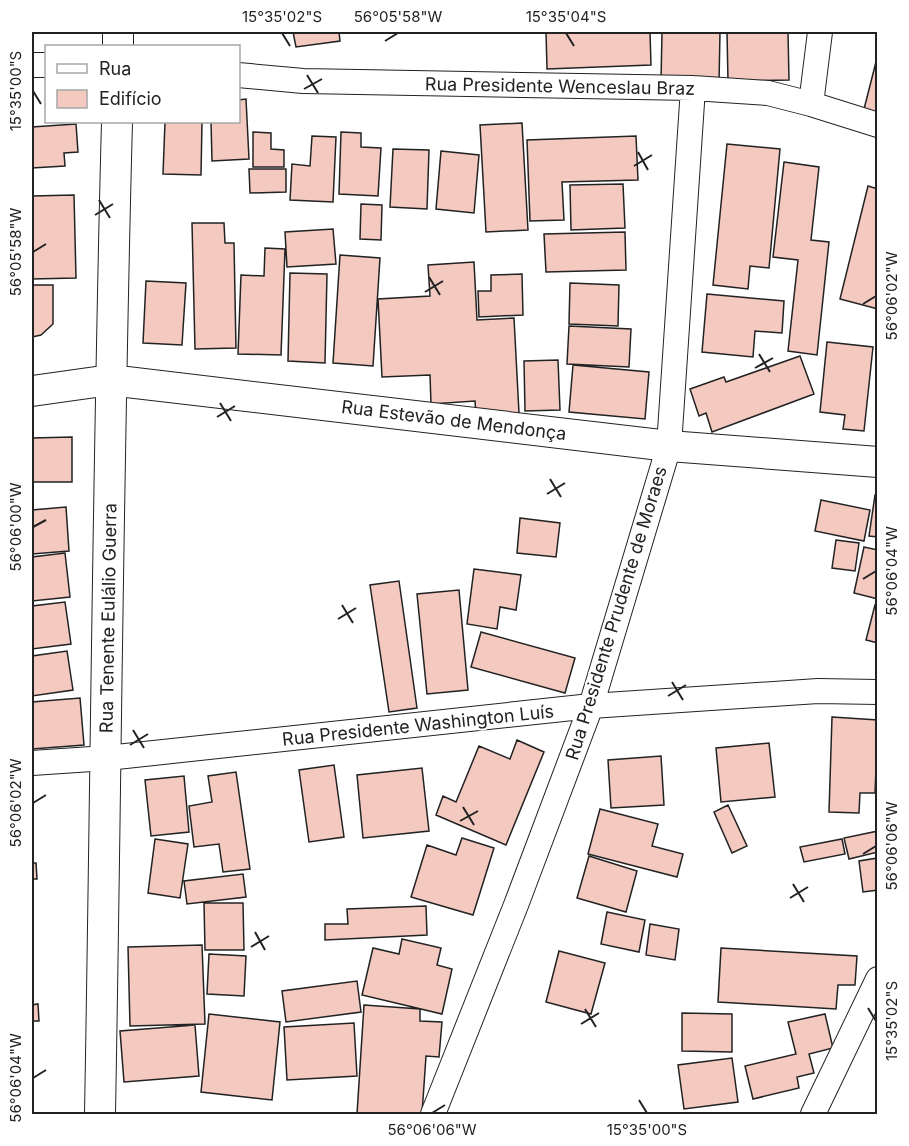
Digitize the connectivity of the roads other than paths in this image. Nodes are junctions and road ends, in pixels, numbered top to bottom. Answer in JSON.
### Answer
{"nodes":[{"id":1,"x":820,"y":32,"type":"edge"},
{"id":2,"x":240,"y":75,"type":"edge"},
{"id":3,"x":693,"y":88,"type":"junction"},
{"id":4,"x":811,"y":104,"type":"junction"},
{"id":5,"x":117,"y":123,"type":"edge"},
{"id":6,"x":878,"y":125,"type":"edge"},
{"id":7,"x":110,"y":380,"type":"junction"},
{"id":8,"x":32,"y":391,"type":"edge"},
{"id":9,"x":669,"y":446,"type":"junction"},
{"id":10,"x":878,"y":462,"type":"edge"},
{"id":11,"x":878,"y":692,"type":"edge"},
{"id":12,"x":591,"y":706,"type":"junction"},
{"id":13,"x":107,"y":758,"type":"junction"},
{"id":14,"x":32,"y":763,"type":"edge"},
{"id":15,"x":878,"y":979,"type":"edge"},
{"id":16,"x":100,"y":1114,"type":"edge"},
{"id":17,"x":433,"y":1114,"type":"edge"},
{"id":18,"x":813,"y":1114,"type":"edge"}],
"edges":[{"from":1,"to":4,"type":"street"},
{"from":2,"to":3,"type":"street","name":"Rua Presidente Wenceslau Braz"},
{"from":3,"to":4,"type":"street","name":"Rua Presidente Wenceslau Braz"},
{"from":3,"to":9,"type":"street","name":"Rua Presidente Prudente de Moraes"},
{"from":4,"to":6,"type":"street","name":"Rua Presidente Wenceslau Braz"},
{"from":5,"to":7,"type":"street","name":"Rua Tenente Eulálio Guerra"},
{"from":7,"to":8,"type":"street","name":"Rua Estevão de Mendonça"},
{"from":7,"to":9,"type":"street","name":"Rua Estevão de Mendonça"},
{"from":7,"to":13,"type":"street","name":"Rua Tenente Eulálio Guerra"},
{"from":9,"to":10,"type":"street","name":"Rua Estevão de Mendonça"},
{"from":9,"to":12,"type":"street","name":"Rua Presidente Prudente de Moraes"},
{"from":11,"to":12,"type":"street","name":"Rua Presidente Washington Luís"},
{"from":12,"to":13,"type":"street","name":"Rua Presidente Washington Luís"},
{"from":12,"to":17,"type":"street","name":"Rua Presidente Prudente de Moraes"},
{"from":13,"to":14,"type":"street","name":"Rua Presidente Washington Luís"},
{"from":13,"to":16,"type":"street","name":"Rua Tenente Eulálio Guerra"},
{"from":15,"to":18,"type":"street"}]}
